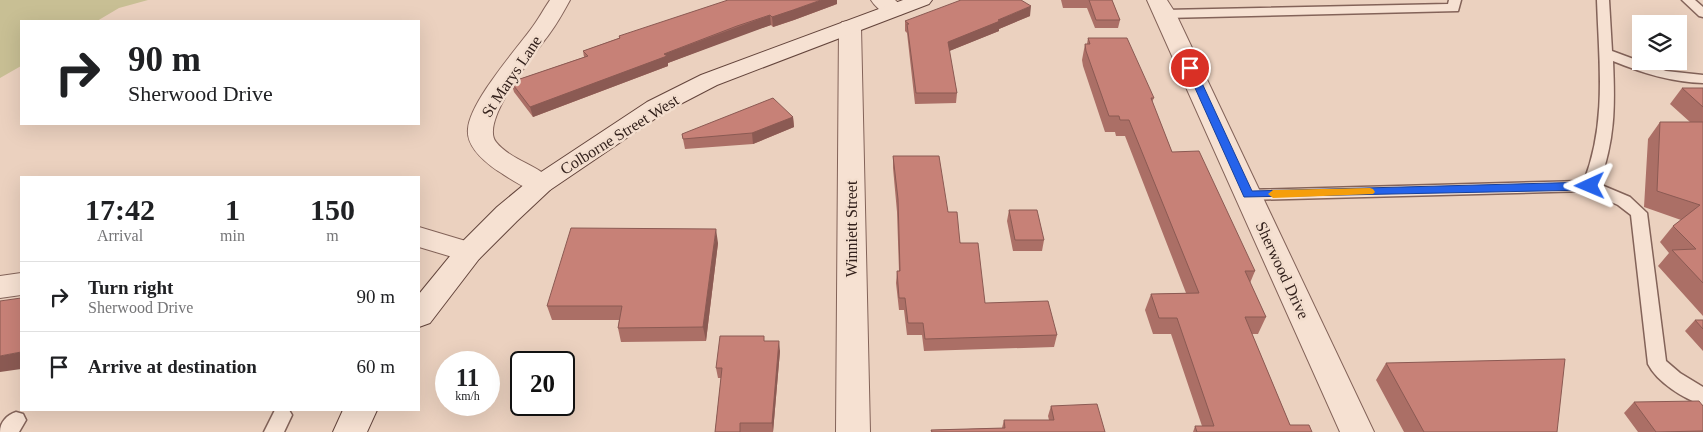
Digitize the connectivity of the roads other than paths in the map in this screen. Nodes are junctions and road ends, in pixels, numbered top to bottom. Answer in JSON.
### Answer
{"nodes":[{"id":1,"x":560,"y":0,"type":"edge"},
{"id":2,"x":922,"y":0,"type":"edge"},
{"id":3,"x":1455,"y":0,"type":"edge"},
{"id":4,"x":1603,"y":0,"type":"edge"},
{"id":5,"x":1688,"y":0,"type":"edge"},
{"id":6,"x":888,"y":5,"type":"edge"},
{"id":7,"x":1161,"y":7,"type":"edge"},
{"id":8,"x":1703,"y":13,"type":"edge"},
{"id":9,"x":850,"y":27,"type":"junction"},
{"id":10,"x":1605,"y":54,"type":"junction"},
{"id":11,"x":1703,"y":79,"type":"edge"},
{"id":12,"x":541,"y":184,"type":"junction"},
{"id":13,"x":1590,"y":186,"type":"junction"},
{"id":14,"x":1248,"y":195,"type":"junction"},
{"id":15,"x":420,"y":237,"type":"edge"},
{"id":16,"x":469,"y":252,"type":"junction"},
{"id":17,"x":20,"y":284,"type":"edge"},
{"id":18,"x":0,"y":287,"type":"edge"},
{"id":19,"x":420,"y":314,"type":"edge"},
{"id":20,"x":1703,"y":397,"type":"edge"},
{"id":21,"x":360,"y":411,"type":"edge"},
{"id":22,"x":350,"y":432,"type":"edge"},
{"id":23,"x":853,"y":432,"type":"edge"},
{"id":24,"x":1357,"y":432,"type":"edge"}],
"edges":[{"from":1,"to":12,"type":"street","name":"St Marys Lane"},
{"from":2,"to":6,"type":"street","name":"Colborne Street West"},
{"from":3,"to":7,"type":"lane"},
{"from":4,"to":10,"type":"lane"},
{"from":5,"to":8,"type":"lane"},
{"from":6,"to":9,"type":"street","name":"Colborne Street West"},
{"from":7,"to":14,"type":"street","name":"Sherwood Drive"},
{"from":9,"to":12,"type":"street","name":"Colborne Street West"},
{"from":9,"to":23,"type":"street","name":"Winniett Street"},
{"from":10,"to":11,"type":"lane"},
{"from":10,"to":13,"type":"lane"},
{"from":12,"to":16,"type":"street","name":"Colborne Street West"},
{"from":13,"to":14,"type":"lane"},
{"from":13,"to":20,"type":"lane"},
{"from":14,"to":24,"type":"street","name":"Sherwood Drive"},
{"from":15,"to":16,"type":"street"},
{"from":16,"to":19,"type":"street","name":"Colborne Street West"},
{"from":17,"to":18,"type":"street"},
{"from":21,"to":22,"type":"street"}]}
